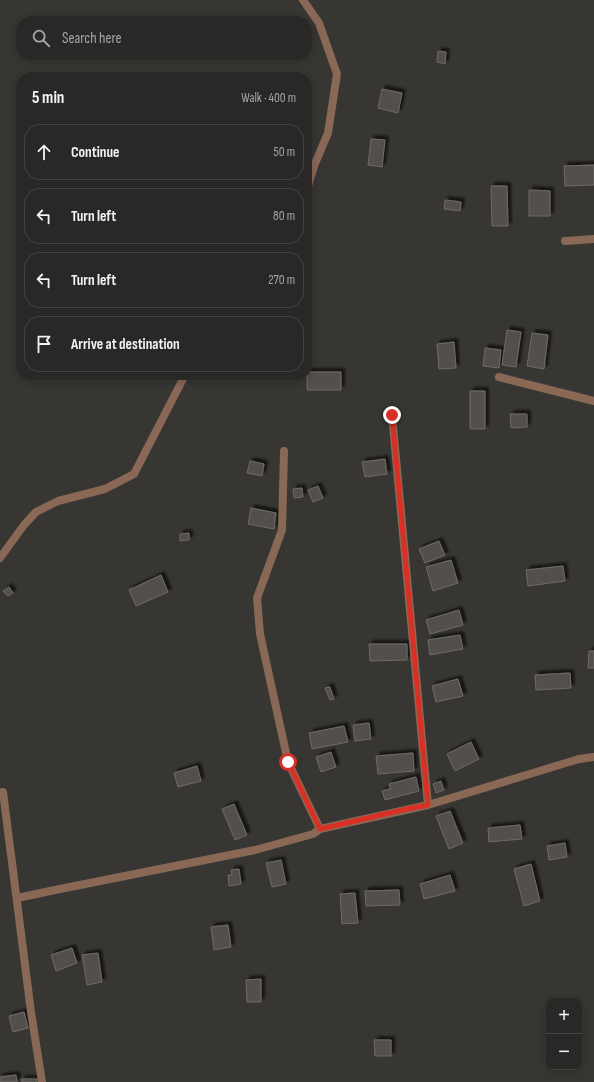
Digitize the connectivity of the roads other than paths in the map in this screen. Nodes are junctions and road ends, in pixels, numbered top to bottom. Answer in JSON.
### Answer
{"nodes":[{"id":1,"x":303,"y":0,"type":"edge"},
{"id":2,"x":312,"y":173,"type":"edge"},
{"id":3,"x":594,"y":239,"type":"edge"},
{"id":4,"x":564,"y":241,"type":"dead end"},
{"id":5,"x":499,"y":377,"type":"dead end"},
{"id":6,"x":182,"y":380,"type":"edge"},
{"id":7,"x":594,"y":401,"type":"edge"},
{"id":8,"x":392,"y":415,"type":"dead end"},
{"id":9,"x":284,"y":451,"type":"dead end"},
{"id":10,"x":0,"y":558,"type":"edge"},
{"id":11,"x":594,"y":757,"type":"edge"},
{"id":12,"x":3,"y":792,"type":"dead end"},
{"id":13,"x":428,"y":805,"type":"junction"},
{"id":14,"x":320,"y":829,"type":"junction"},
{"id":15,"x":17,"y":898,"type":"junction"},
{"id":16,"x":42,"y":1082,"type":"edge"}],
"edges":[{"from":1,"to":2,"type":"street"},
{"from":3,"to":4,"type":"street"},
{"from":5,"to":7,"type":"street"},
{"from":6,"to":10,"type":"street"},
{"from":8,"to":13,"type":"street"},
{"from":9,"to":14,"type":"street"},
{"from":11,"to":13,"type":"street"},
{"from":12,"to":15,"type":"street"},
{"from":13,"to":14,"type":"street"},
{"from":14,"to":15,"type":"street"},
{"from":15,"to":16,"type":"street"}]}
